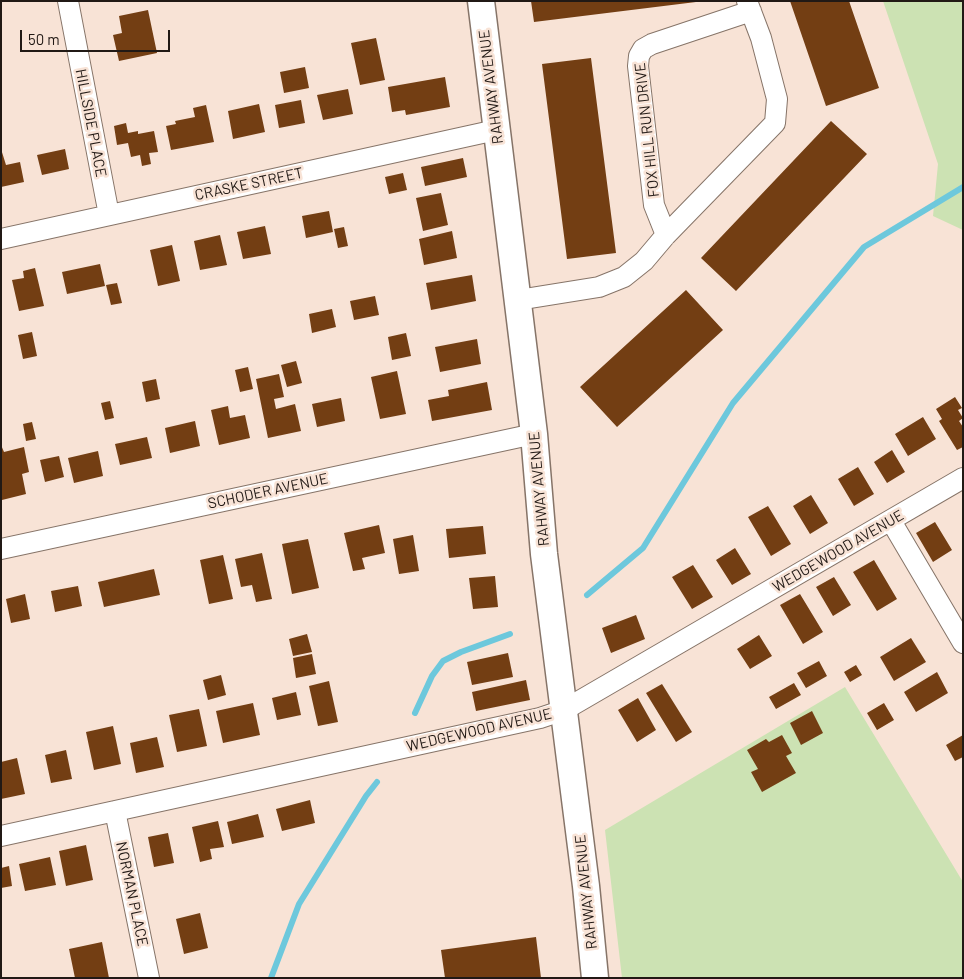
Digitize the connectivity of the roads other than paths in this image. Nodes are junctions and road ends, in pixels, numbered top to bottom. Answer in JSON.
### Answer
{"nodes":[{"id":1,"x":68,"y":1,"type":"edge"},
{"id":2,"x":481,"y":1,"type":"edge"},
{"id":3,"x":749,"y":6,"type":"edge"},
{"id":4,"x":496,"y":130,"type":"junction"},
{"id":5,"x":109,"y":215,"type":"junction"},
{"id":6,"x":666,"y":235,"type":"junction"},
{"id":7,"x":1,"y":239,"type":"edge"},
{"id":8,"x":518,"y":300,"type":"junction"},
{"id":9,"x":534,"y":434,"type":"junction"},
{"id":10,"x":963,"y":478,"type":"edge"},
{"id":11,"x":891,"y":521,"type":"junction"},
{"id":12,"x":1,"y":549,"type":"edge"},
{"id":13,"x":963,"y":643,"type":"edge"},
{"id":14,"x":564,"y":710,"type":"junction"},
{"id":15,"x":115,"y":811,"type":"junction"},
{"id":16,"x":1,"y":836,"type":"edge"},
{"id":17,"x":150,"y":978,"type":"edge"},
{"id":18,"x":595,"y":978,"type":"edge"}],
"edges":[{"from":1,"to":5,"type":"street","name":"HILLSIDE PLACE"},
{"from":2,"to":4,"type":"street","name":"RAHWAY AVENUE"},
{"from":3,"to":6,"type":"street","name":"FOX HILL RUN DRIVE"},
{"from":3,"to":6,"type":"street","name":"FOX HILL RUN DRIVE"},
{"from":4,"to":5,"type":"street","name":"CRASKE STREET"},
{"from":4,"to":8,"type":"street","name":"RAHWAY AVENUE"},
{"from":5,"to":7,"type":"street","name":"CRASKE STREET"},
{"from":6,"to":8,"type":"street","name":"FOX HILL RUN DRIVE"},
{"from":8,"to":9,"type":"street","name":"RAHWAY AVENUE"},
{"from":9,"to":12,"type":"street","name":"SCHODER AVENUE"},
{"from":9,"to":14,"type":"street","name":"RAHWAY AVENUE"},
{"from":10,"to":11,"type":"street","name":"WEDGEWOOD AVENUE"},
{"from":11,"to":13,"type":"street"},
{"from":11,"to":14,"type":"street","name":"WEDGEWOOD AVENUE"},
{"from":14,"to":15,"type":"street","name":"WEDGEWOOD AVENUE"},
{"from":14,"to":18,"type":"street","name":"RAHWAY AVENUE"},
{"from":15,"to":16,"type":"street","name":"WEDGEWOOD AVENUE"},
{"from":15,"to":17,"type":"street","name":"NORMAN PLACE"}]}
